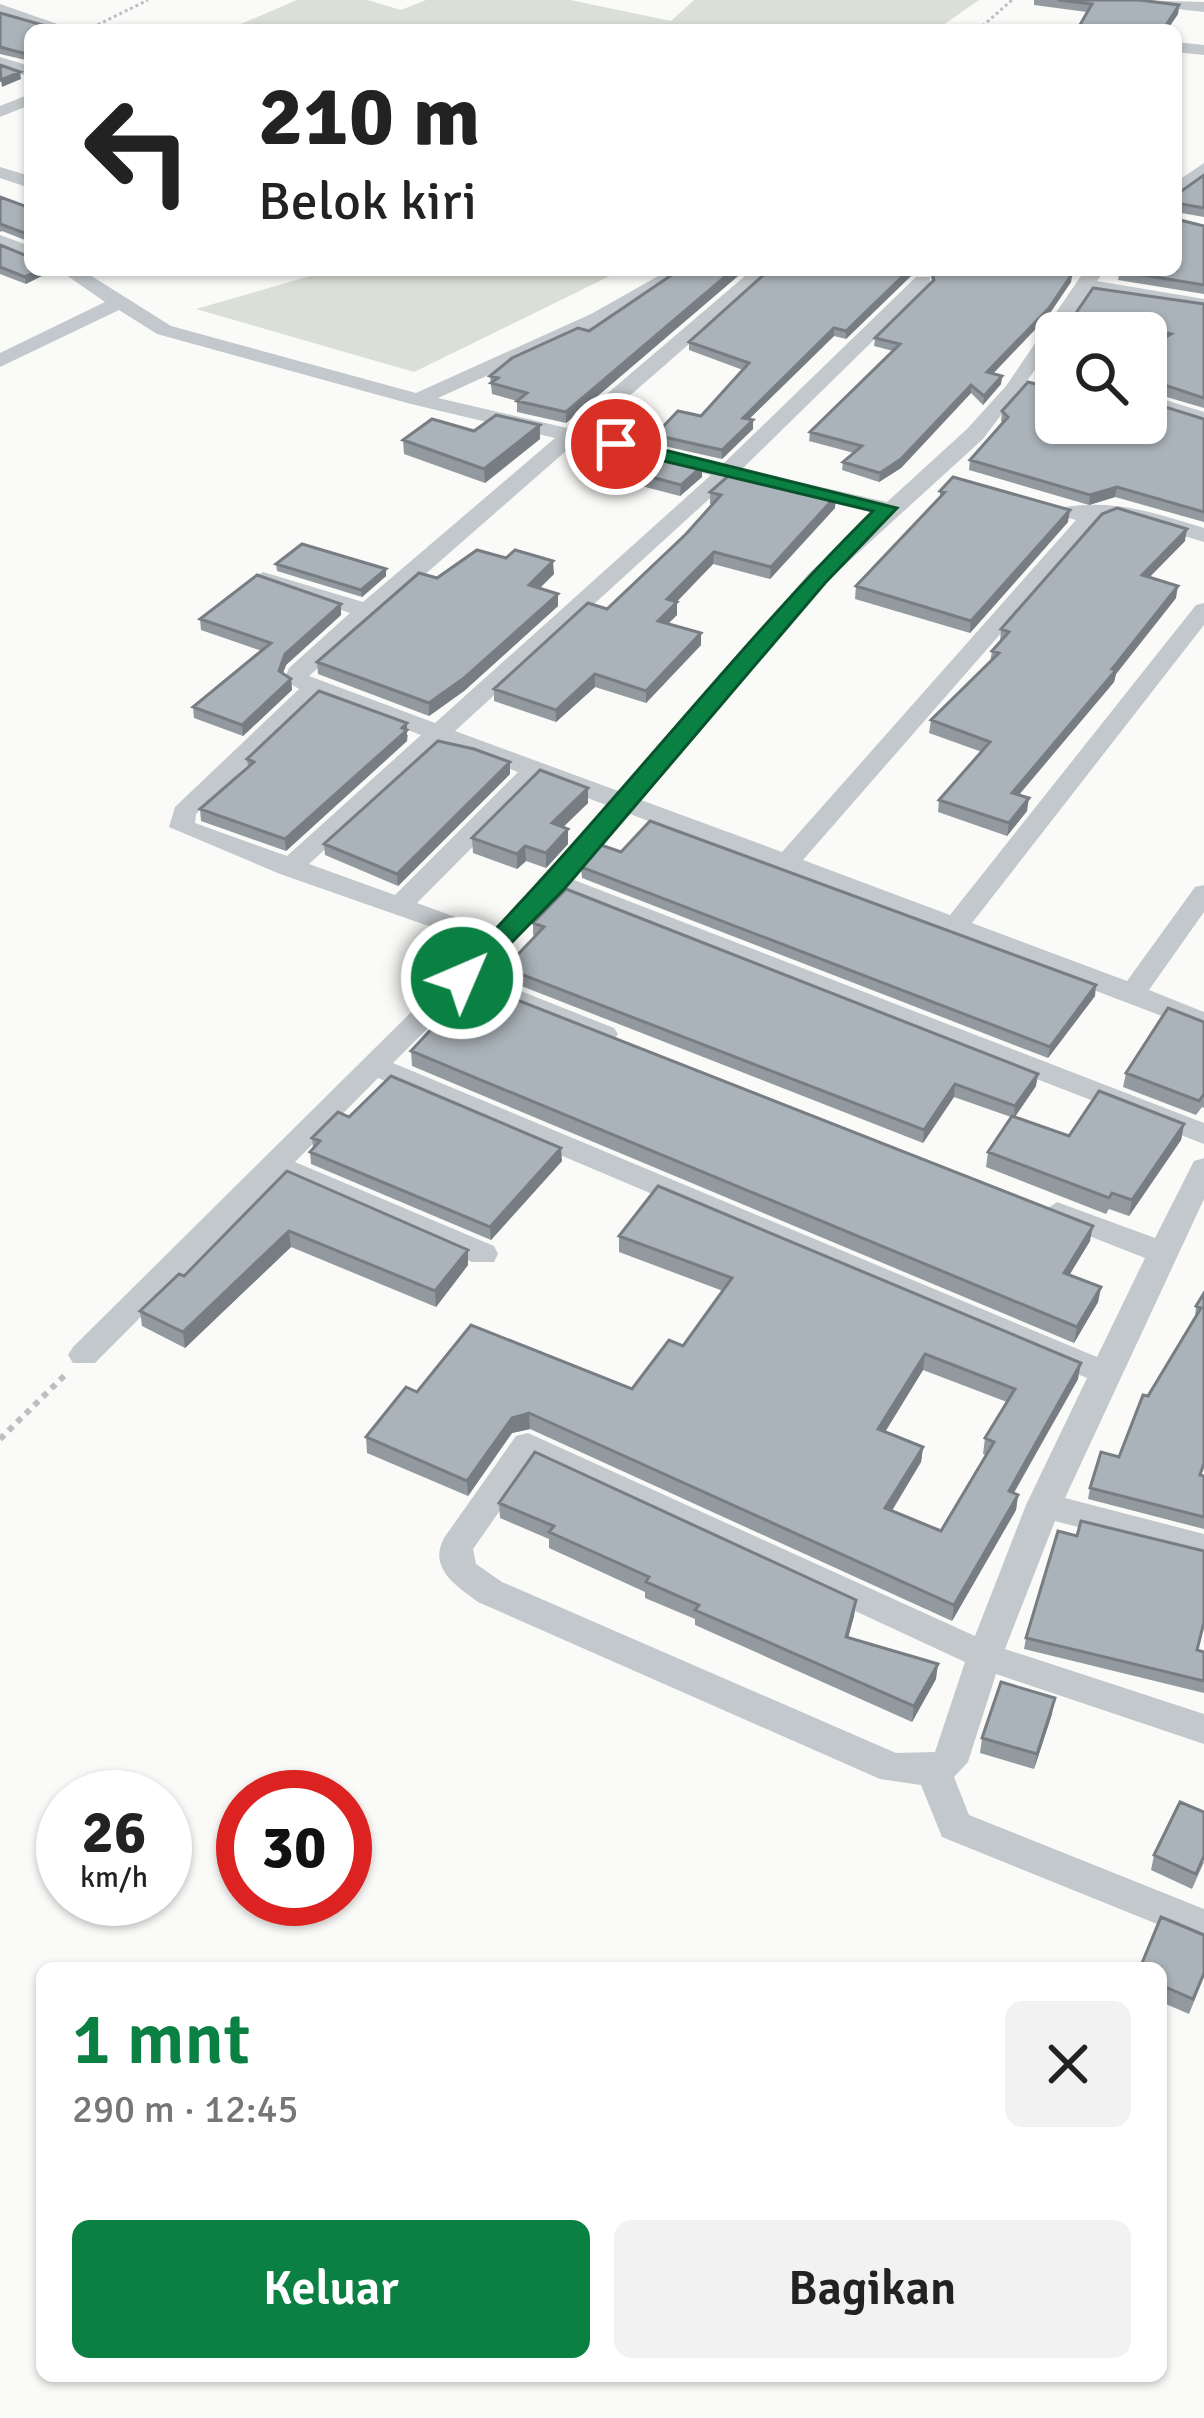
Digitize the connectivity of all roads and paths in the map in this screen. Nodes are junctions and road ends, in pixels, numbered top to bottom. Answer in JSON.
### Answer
{"nodes":[{"id":1,"x":148,"y":0,"type":"edge"},
{"id":2,"x":1012,"y":0,"type":"edge"},
{"id":3,"x":1141,"y":0,"type":"edge"},
{"id":4,"x":1204,"y":7,"type":"edge"},
{"id":5,"x":0,"y":10,"type":"edge"},
{"id":6,"x":40,"y":24,"type":"edge"},
{"id":7,"x":99,"y":24,"type":"edge"},
{"id":8,"x":985,"y":24,"type":"edge"},
{"id":9,"x":79,"y":276,"type":"edge"},
{"id":10,"x":672,"y":276,"type":"edge"},
{"id":11,"x":757,"y":276,"type":"edge"},
{"id":12,"x":1089,"y":278,"type":"edge"},
{"id":13,"x":923,"y":280,"type":"dead end"},
{"id":14,"x":120,"y":302,"type":"junction"},
{"id":15,"x":1204,"y":305,"type":"edge"},
{"id":16,"x":1072,"y":312,"type":"edge"},
{"id":17,"x":0,"y":361,"type":"edge"},
{"id":18,"x":1035,"y":377,"type":"edge"},
{"id":19,"x":415,"y":399,"type":"junction"},
{"id":20,"x":1167,"y":407,"type":"edge"},
{"id":21,"x":1204,"y":419,"type":"edge"},
{"id":22,"x":578,"y":435,"type":"junction"},
{"id":23,"x":729,"y":470,"type":"junction"},
{"id":24,"x":1046,"y":504,"type":"edge"},
{"id":25,"x":887,"y":508,"type":"junction"},
{"id":26,"x":1090,"y":517,"type":"junction"},
{"id":27,"x":1204,"y":535,"type":"edge"},
{"id":28,"x":260,"y":578,"type":"edge"},
{"id":29,"x":366,"y":610,"type":"junction"},
{"id":30,"x":1204,"y":610,"type":"edge"},
{"id":31,"x":314,"y":688,"type":"junction"},
{"id":32,"x":436,"y":733,"type":"junction"},
{"id":33,"x":534,"y":770,"type":"junction"},
{"id":34,"x":624,"y":801,"type":"junction"},
{"id":35,"x":784,"y":866,"type":"junction"},
{"id":36,"x":289,"y":868,"type":"junction"},
{"id":37,"x":557,"y":883,"type":"junction"},
{"id":38,"x":1204,"y":893,"type":"edge"},
{"id":39,"x":398,"y":907,"type":"junction"},
{"id":40,"x":953,"y":930,"type":"junction"},
{"id":41,"x":499,"y":942,"type":"junction"},
{"id":42,"x":462,"y":978,"type":"junction"},
{"id":43,"x":1133,"y":993,"type":"junction"},
{"id":44,"x":1204,"y":1023,"type":"edge"},
{"id":45,"x":638,"y":1047,"type":"edge"},
{"id":46,"x":374,"y":1066,"type":"junction"},
{"id":47,"x":1204,"y":1134,"type":"edge"},
{"id":48,"x":275,"y":1165,"type":"junction"},
{"id":49,"x":1204,"y":1168,"type":"edge"},
{"id":50,"x":1032,"y":1202,"type":"edge"},
{"id":51,"x":1163,"y":1253,"type":"junction"},
{"id":52,"x":483,"y":1254,"type":"dead end"},
{"id":53,"x":84,"y":1355,"type":"joint"},
{"id":54,"x":1106,"y":1373,"type":"junction"},
{"id":55,"x":0,"y":1439,"type":"edge"},
{"id":56,"x":1043,"y":1505,"type":"junction"},
{"id":57,"x":1204,"y":1547,"type":"edge"},
{"id":58,"x":987,"y":1657,"type":"junction"},
{"id":59,"x":1204,"y":1729,"type":"edge"},
{"id":60,"x":932,"y":1770,"type":"junction"},
{"id":61,"x":1204,"y":1926,"type":"edge"}],
"edges":[{"from":1,"to":7,"type":"path"},
{"from":2,"to":8,"type":"path"},
{"from":3,"to":4,"type":"street"},
{"from":5,"to":6,"type":"street"},
{"from":9,"to":14,"type":"street"},
{"from":10,"to":19,"type":"street"},
{"from":11,"to":22,"type":"street"},
{"from":12,"to":15,"type":"street"},
{"from":12,"to":16,"type":"street"},
{"from":13,"to":23,"type":"street"},
{"from":14,"to":17,"type":"street"},
{"from":14,"to":19,"type":"street"},
{"from":18,"to":25,"type":"street"},
{"from":19,"to":22,"type":"street"},
{"from":20,"to":21,"type":"street"},
{"from":22,"to":23,"type":"street"},
{"from":22,"to":29,"type":"street"},
{"from":23,"to":25,"type":"street"},
{"from":23,"to":32,"type":"street"},
{"from":24,"to":26,"type":"street"},
{"from":25,"to":34,"type":"street"},
{"from":26,"to":27,"type":"street"},
{"from":26,"to":35,"type":"street"},
{"from":28,"to":29,"type":"street"},
{"from":29,"to":31,"type":"street"},
{"from":30,"to":40,"type":"street"},
{"from":31,"to":32,"type":"street"},
{"from":31,"to":36,"type":"street"},
{"from":32,"to":33,"type":"street"},
{"from":32,"to":36,"type":"street"},
{"from":33,"to":34,"type":"street"},
{"from":33,"to":39,"type":"street"},
{"from":34,"to":35,"type":"street"},
{"from":34,"to":37,"type":"street"},
{"from":35,"to":40,"type":"street"},
{"from":36,"to":39,"type":"street"},
{"from":37,"to":41,"type":"street"},
{"from":37,"to":47,"type":"street"},
{"from":38,"to":43,"type":"street"},
{"from":39,"to":41,"type":"street"},
{"from":40,"to":43,"type":"street"},
{"from":41,"to":42,"type":"street"},
{"from":42,"to":45,"type":"street"},
{"from":42,"to":46,"type":"street"},
{"from":43,"to":44,"type":"street"},
{"from":46,"to":48,"type":"street"},
{"from":46,"to":54,"type":"street"},
{"from":48,"to":52,"type":"street"},
{"from":48,"to":53,"type":"street"},
{"from":49,"to":51,"type":"street"},
{"from":50,"to":51,"type":"street"},
{"from":51,"to":54,"type":"street"},
{"from":53,"to":55,"type":"path"},
{"from":54,"to":56,"type":"street"},
{"from":56,"to":57,"type":"street"},
{"from":56,"to":58,"type":"street"},
{"from":58,"to":59,"type":"street"},
{"from":58,"to":60,"type":"street"},
{"from":58,"to":60,"type":"street"},
{"from":60,"to":61,"type":"street"}]}
